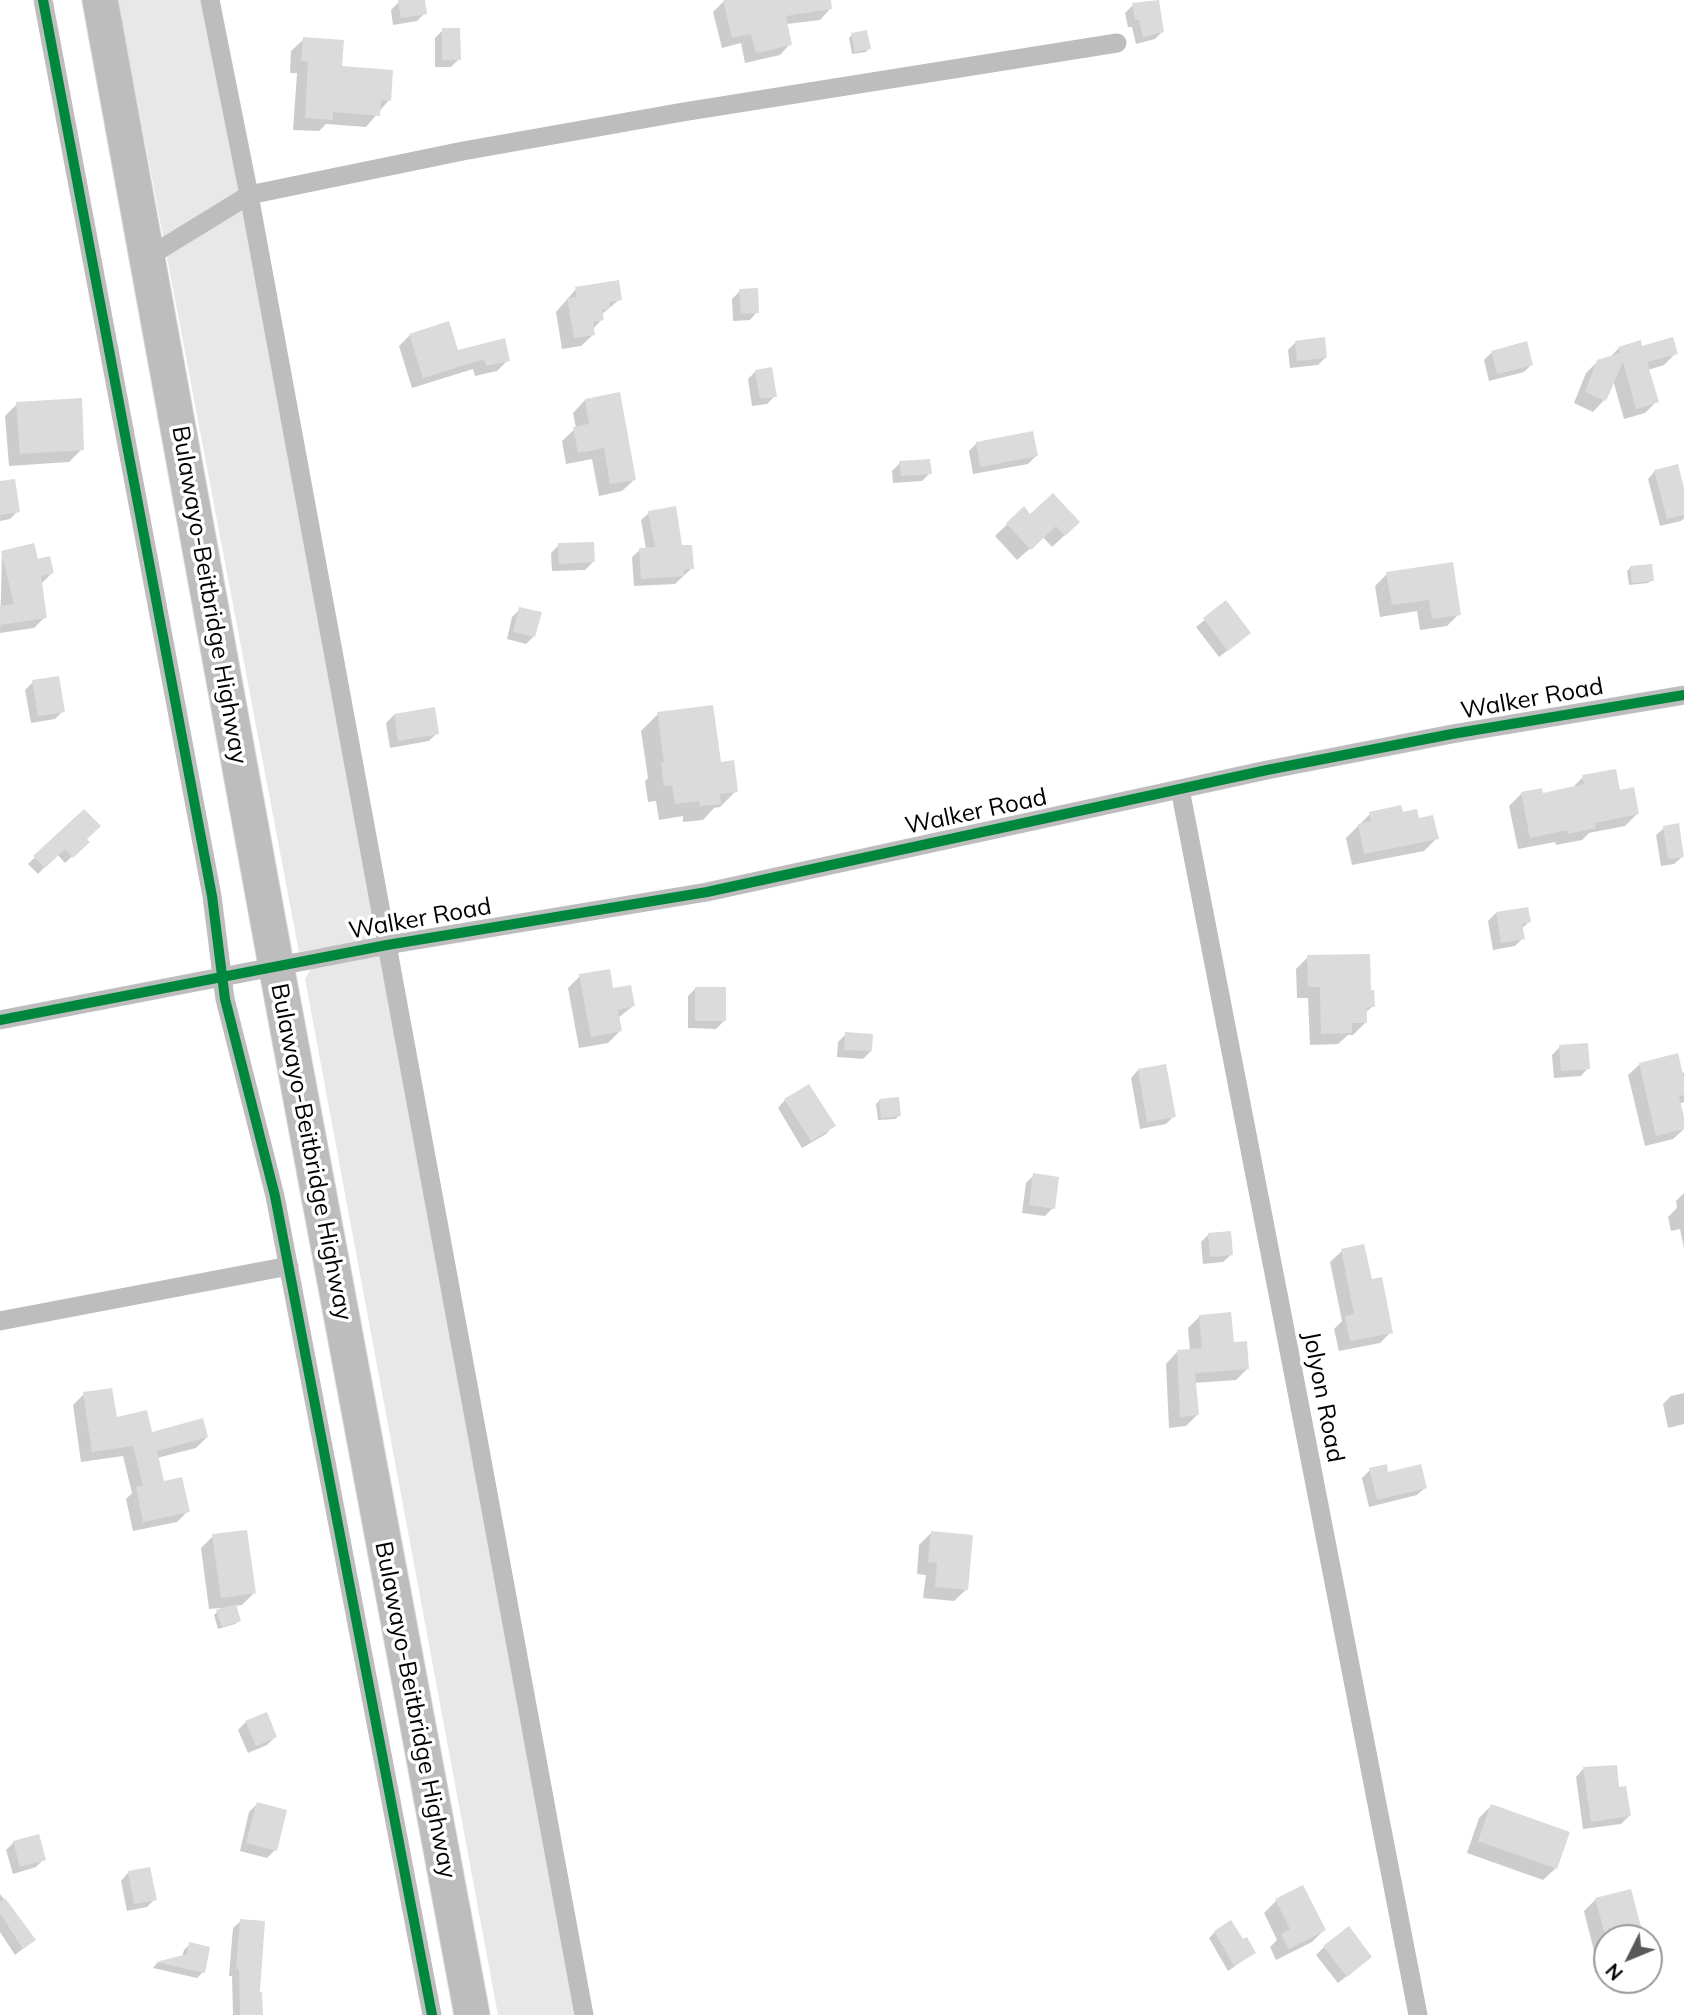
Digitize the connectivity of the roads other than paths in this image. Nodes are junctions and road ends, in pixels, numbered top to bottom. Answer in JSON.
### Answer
{"nodes":[{"id":1,"x":43,"y":0,"type":"edge"},
{"id":2,"x":100,"y":0,"type":"edge"},
{"id":3,"x":210,"y":0,"type":"edge"},
{"id":4,"x":1117,"y":43,"type":"dead end"},
{"id":5,"x":249,"y":195,"type":"junction"},
{"id":6,"x":148,"y":257,"type":"junction"},
{"id":7,"x":1684,"y":695,"type":"edge"},
{"id":8,"x":1180,"y":789,"type":"junction"},
{"id":9,"x":387,"y":945,"type":"junction"},
{"id":10,"x":276,"y":965,"type":"junction"},
{"id":11,"x":222,"y":976,"type":"junction"},
{"id":12,"x":0,"y":1020,"type":"edge"},
{"id":13,"x":289,"y":1266,"type":"junction"},
{"id":14,"x":0,"y":1321,"type":"edge"},
{"id":15,"x":432,"y":2015,"type":"edge"},
{"id":16,"x":472,"y":2015,"type":"edge"},
{"id":17,"x":584,"y":2015,"type":"edge"},
{"id":18,"x":1418,"y":2015,"type":"edge"}],
"edges":[{"from":1,"to":11,"type":"street"},
{"from":2,"to":6,"type":"highway","name":"Bulawayo-Beitbridge Highway"},
{"from":3,"to":5,"type":"street"},
{"from":4,"to":5,"type":"street"},
{"from":5,"to":6,"type":"street"},
{"from":5,"to":9,"type":"street"},
{"from":6,"to":10,"type":"highway","name":"Bulawayo-Beitbridge Highway"},
{"from":7,"to":8,"type":"street","name":"Walker Road"},
{"from":8,"to":9,"type":"street","name":"Walker Road"},
{"from":8,"to":18,"type":"street","name":"Jolyon Road"},
{"from":9,"to":10,"type":"street","name":"Walker Road"},
{"from":9,"to":17,"type":"street"},
{"from":10,"to":11,"type":"street","name":"Walker Road"},
{"from":10,"to":16,"type":"highway","name":"Bulawayo-Beitbridge Highway"},
{"from":11,"to":12,"type":"street","name":"Walker Road"},
{"from":11,"to":13,"type":"street"},
{"from":13,"to":14,"type":"street"},
{"from":13,"to":15,"type":"street"}]}
